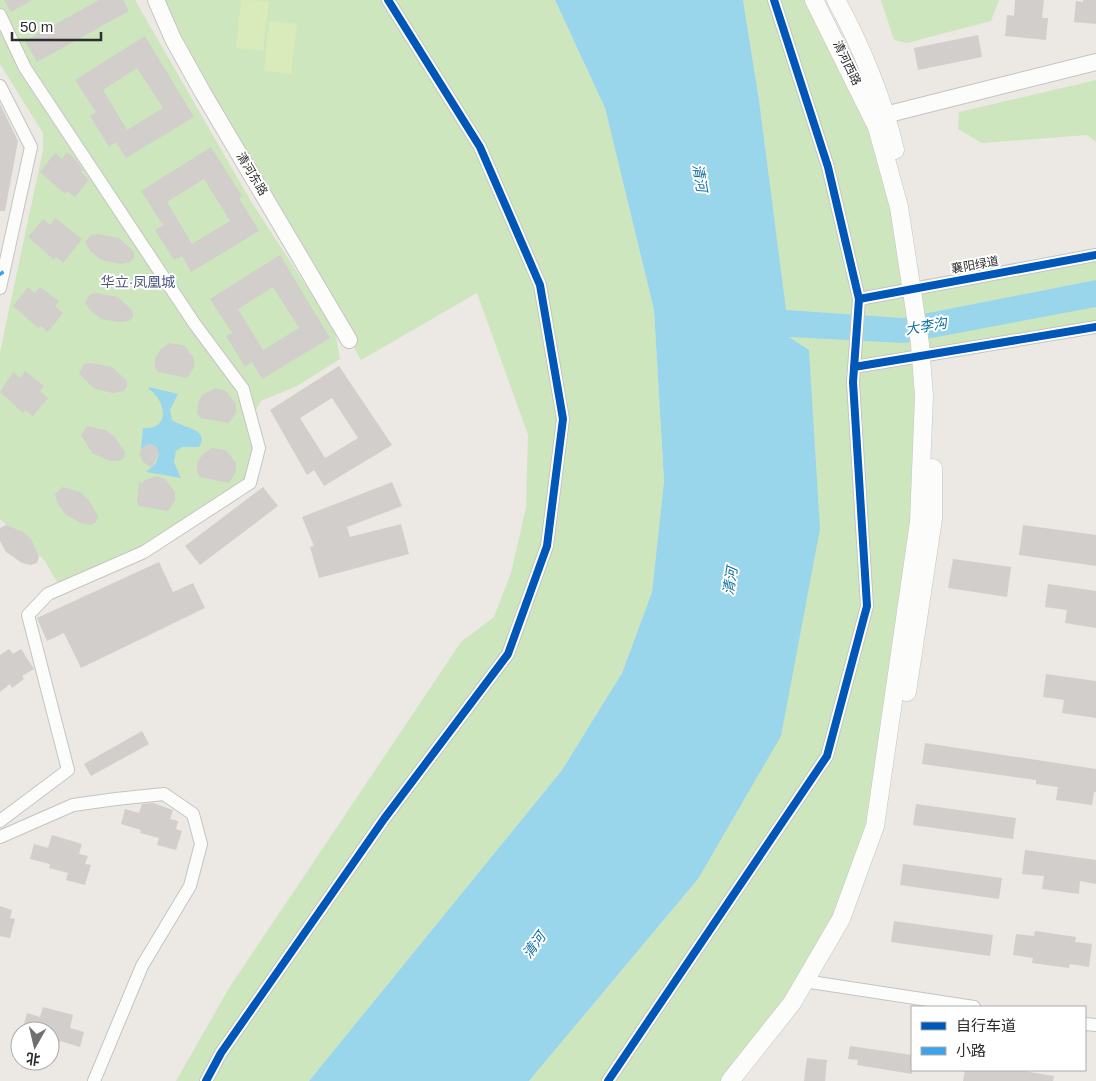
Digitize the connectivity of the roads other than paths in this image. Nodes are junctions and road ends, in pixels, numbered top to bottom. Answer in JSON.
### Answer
{"nodes":[{"id":1,"x":388,"y":0,"type":"edge"},
{"id":2,"x":774,"y":0,"type":"edge"},
{"id":3,"x":814,"y":0,"type":"edge"},
{"id":4,"x":836,"y":0,"type":"edge"},
{"id":5,"x":158,"y":2,"type":"edge"},
{"id":6,"x":0,"y":15,"type":"edge"},
{"id":7,"x":1096,"y":62,"type":"edge"},
{"id":8,"x":0,"y":86,"type":"edge"},
{"id":9,"x":878,"y":120,"type":"junction"},
{"id":10,"x":1096,"y":255,"type":"edge"},
{"id":11,"x":1,"y":273,"type":"edge"},
{"id":12,"x":0,"y":288,"type":"edge"},
{"id":13,"x":918,"y":292,"type":"junction"},
{"id":14,"x":859,"y":304,"type":"junction"},
{"id":15,"x":1096,"y":327,"type":"edge"},
{"id":16,"x":349,"y":340,"type":"dead end"},
{"id":17,"x":926,"y":350,"type":"junction"},
{"id":18,"x":854,"y":364,"type":"junction"},
{"id":19,"x":0,"y":821,"type":"edge"},
{"id":20,"x":0,"y":837,"type":"edge"},
{"id":21,"x":810,"y":983,"type":"junction"},
{"id":22,"x":967,"y":1006,"type":"edge"},
{"id":23,"x":94,"y":1081,"type":"edge"},
{"id":24,"x":206,"y":1081,"type":"edge"},
{"id":25,"x":608,"y":1081,"type":"edge"},
{"id":26,"x":730,"y":1081,"type":"edge"},
{"id":27,"x":745,"y":1081,"type":"edge"}],
"edges":[{"from":1,"to":24,"type":"street"},
{"from":2,"to":14,"type":"street"},
{"from":3,"to":9,"type":"main road","name":"清河西路"},
{"from":4,"to":9,"type":"main road"},
{"from":5,"to":16,"type":"street","name":"清河东路"},
{"from":6,"to":19,"type":"street"},
{"from":7,"to":9,"type":"street"},
{"from":8,"to":11,"type":"street"},
{"from":9,"to":13,"type":"main road"},
{"from":10,"to":13,"type":"street","name":"襄阳绿道"},
{"from":11,"to":12,"type":"street"},
{"from":13,"to":14,"type":"street","name":"襄阳绿道"},
{"from":13,"to":17,"type":"main road"},
{"from":14,"to":18,"type":"street"},
{"from":15,"to":17,"type":"street"},
{"from":17,"to":18,"type":"street"},
{"from":17,"to":21,"type":"main road"},
{"from":18,"to":25,"type":"street"},
{"from":20,"to":23,"type":"street"},
{"from":21,"to":22,"type":"street"},
{"from":21,"to":26,"type":"main road"},
{"from":21,"to":27,"type":"main road"}]}
